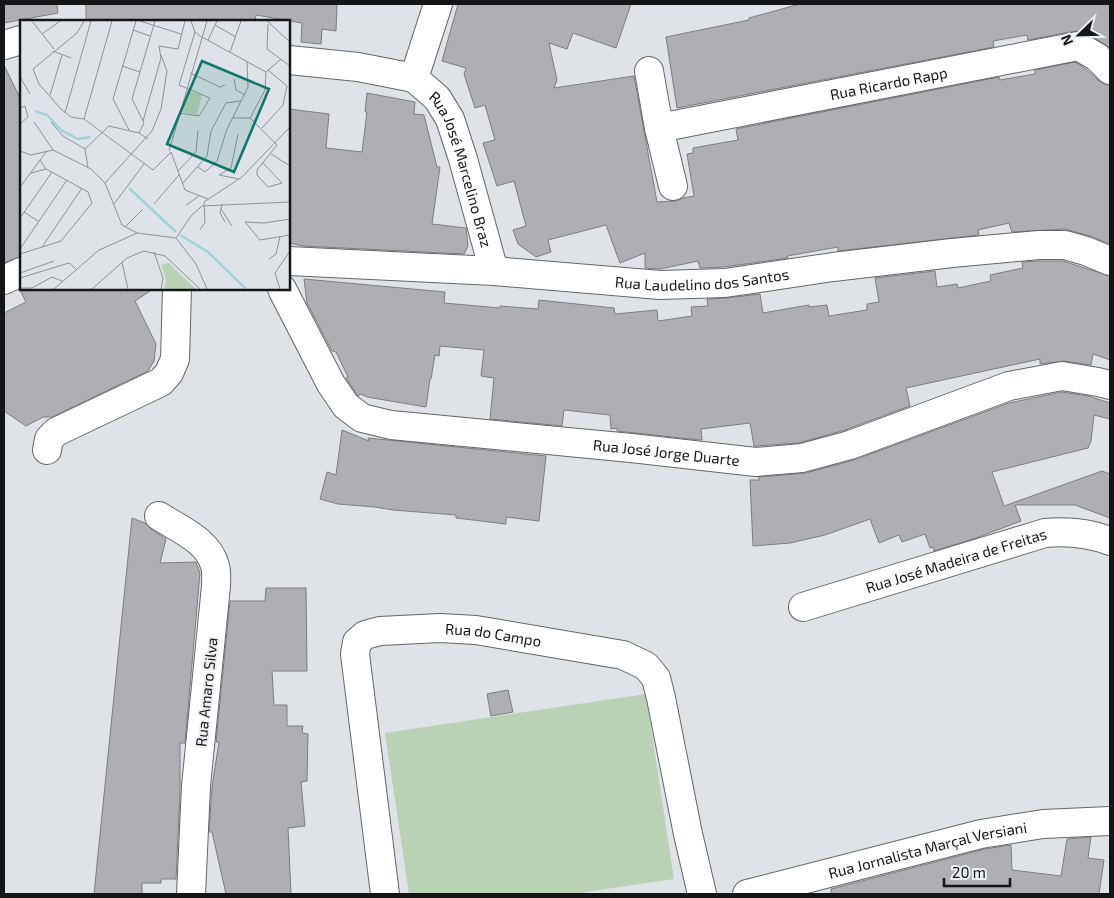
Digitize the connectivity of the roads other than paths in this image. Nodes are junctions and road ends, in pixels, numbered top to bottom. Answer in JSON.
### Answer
{"nodes":[{"id":1,"x":438,"y":4,"type":"edge"},
{"id":2,"x":20,"y":40,"type":"edge"},
{"id":3,"x":4,"y":45,"type":"edge"},
{"id":4,"x":290,"y":60,"type":"edge"},
{"id":5,"x":1110,"y":70,"type":"edge"},
{"id":6,"x":649,"y":71,"type":"dead end"},
{"id":7,"x":414,"y":78,"type":"junction"},
{"id":8,"x":659,"y":128,"type":"junction"},
{"id":9,"x":673,"y":186,"type":"dead end"},
{"id":10,"x":290,"y":260,"type":"edge"},
{"id":11,"x":1110,"y":261,"type":"edge"},
{"id":12,"x":494,"y":271,"type":"junction"},
{"id":13,"x":20,"y":272,"type":"edge"},
{"id":14,"x":4,"y":280,"type":"edge"},
{"id":15,"x":177,"y":290,"type":"edge"},
{"id":16,"x":283,"y":290,"type":"edge"},
{"id":17,"x":1110,"y":385,"type":"edge"},
{"id":18,"x":47,"y":450,"type":"dead end"},
{"id":19,"x":159,"y":516,"type":"dead end"},
{"id":20,"x":1110,"y":541,"type":"edge"},
{"id":21,"x":803,"y":607,"type":"dead end"},
{"id":22,"x":1110,"y":821,"type":"edge"},
{"id":23,"x":191,"y":894,"type":"edge"},
{"id":24,"x":385,"y":894,"type":"edge"},
{"id":25,"x":702,"y":894,"type":"edge"},
{"id":26,"x":747,"y":894,"type":"edge"}],
"edges":[{"from":1,"to":7,"type":"street"},
{"from":2,"to":3,"type":"street"},
{"from":4,"to":7,"type":"street"},
{"from":5,"to":8,"type":"street","name":"Rua Ricardo Rapp"},
{"from":6,"to":8,"type":"street"},
{"from":7,"to":12,"type":"street","name":"Rua José Marcelino Braz"},
{"from":8,"to":9,"type":"street"},
{"from":10,"to":12,"type":"street","name":"Rua Laudelino dos Santos"},
{"from":11,"to":12,"type":"street","name":"Rua Laudelino dos Santos"},
{"from":13,"to":14,"type":"street"},
{"from":15,"to":18,"type":"street"},
{"from":16,"to":17,"type":"street","name":"Rua José Jorge Duarte"},
{"from":19,"to":23,"type":"street","name":"Rua Amaro Silva"},
{"from":20,"to":21,"type":"street","name":"Rua José Madeira de Freitas"},
{"from":22,"to":26,"type":"street","name":"Rua Jornalista Marçal Versiani"},
{"from":24,"to":25,"type":"street","name":"Rua do Campo"}]}
